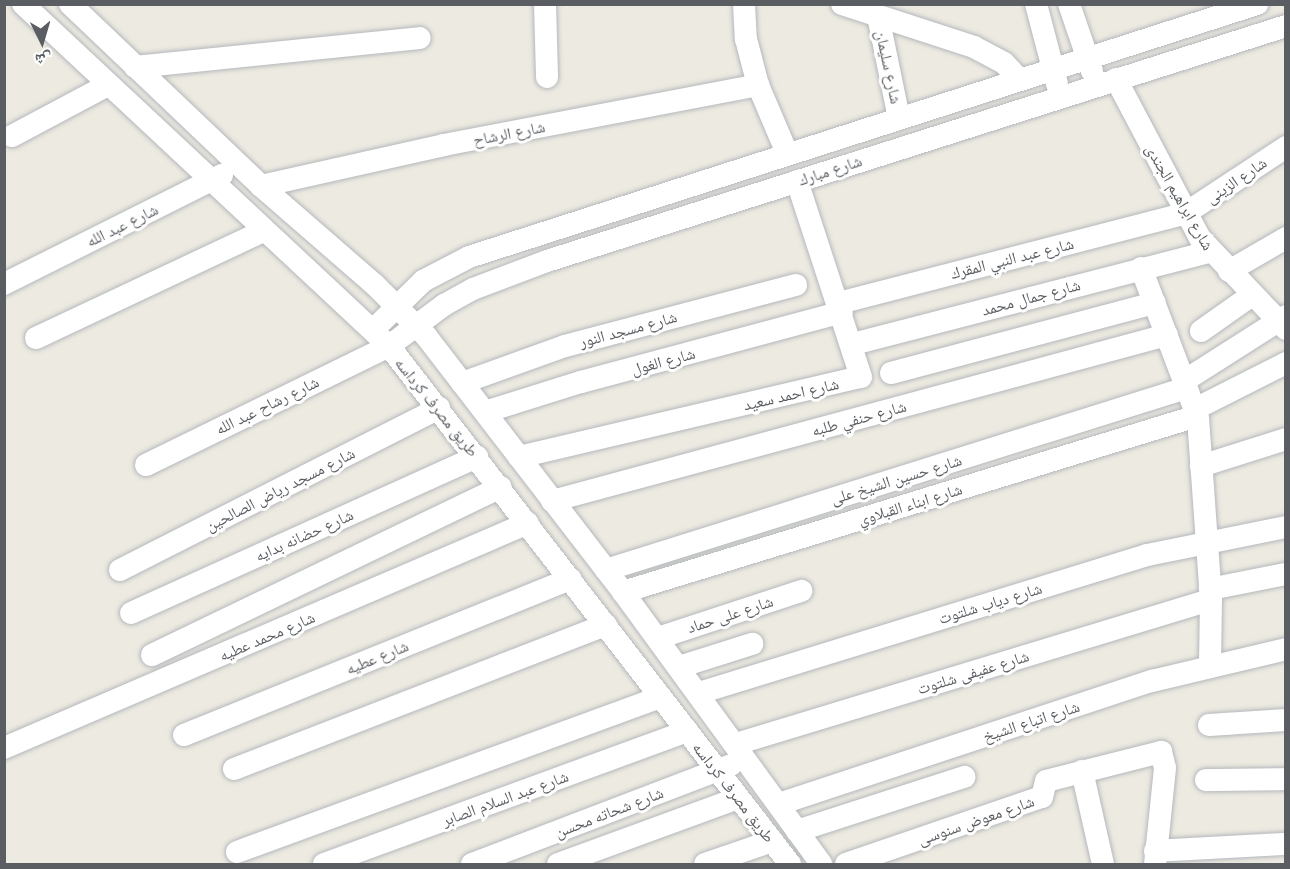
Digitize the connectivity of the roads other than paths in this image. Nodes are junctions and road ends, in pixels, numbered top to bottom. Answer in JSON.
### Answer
{"nodes":[{"id":1,"x":23,"y":4,"type":"edge"},
{"id":2,"x":70,"y":4,"type":"edge"},
{"id":3,"x":545,"y":4,"type":"edge"},
{"id":4,"x":744,"y":4,"type":"edge"},
{"id":5,"x":842,"y":4,"type":"edge"},
{"id":6,"x":1036,"y":4,"type":"edge"},
{"id":7,"x":1257,"y":4,"type":"edge"},
{"id":8,"x":1072,"y":15,"type":"edge"},
{"id":9,"x":878,"y":16,"type":"junction"},
{"id":10,"x":1286,"y":26,"type":"edge"},
{"id":11,"x":1044,"y":33,"type":"junction"},
{"id":12,"x":420,"y":38,"type":"dead end"},
{"id":13,"x":1087,"y":58,"type":"junction"},
{"id":14,"x":135,"y":67,"type":"junction"},
{"id":15,"x":1053,"y":69,"type":"junction"},
{"id":16,"x":547,"y":77,"type":"dead end"},
{"id":17,"x":1020,"y":80,"type":"junction"},
{"id":18,"x":1107,"y":83,"type":"junction"},
{"id":19,"x":108,"y":85,"type":"junction"},
{"id":20,"x":758,"y":85,"type":"junction"},
{"id":21,"x":1060,"y":97,"type":"junction"},
{"id":22,"x":899,"y":117,"type":"junction"},
{"id":23,"x":12,"y":136,"type":"dead end"},
{"id":24,"x":1286,"y":147,"type":"edge"},
{"id":25,"x":787,"y":153,"type":"junction"},
{"id":26,"x":240,"y":167,"type":"junction"},
{"id":27,"x":743,"y":168,"type":"junction"},
{"id":28,"x":211,"y":181,"type":"junction"},
{"id":29,"x":797,"y":181,"type":"junction"},
{"id":30,"x":261,"y":186,"type":"junction"},
{"id":31,"x":752,"y":195,"type":"junction"},
{"id":32,"x":1186,"y":213,"type":"junction"},
{"id":33,"x":263,"y":231,"type":"junction"},
{"id":34,"x":1286,"y":238,"type":"edge"},
{"id":35,"x":1210,"y":252,"type":"junction"},
{"id":36,"x":1141,"y":268,"type":"junction"},
{"id":37,"x":1229,"y":271,"type":"junction"},
{"id":38,"x":4,"y":284,"type":"edge"},
{"id":39,"x":796,"y":285,"type":"dead end"},
{"id":40,"x":1252,"y":295,"type":"junction"},
{"id":41,"x":1155,"y":303,"type":"junction"},
{"id":42,"x":395,"y":306,"type":"junction"},
{"id":43,"x":841,"y":307,"type":"junction"},
{"id":44,"x":1283,"y":322,"type":"edge"},
{"id":45,"x":415,"y":325,"type":"junction"},
{"id":46,"x":1201,"y":331,"type":"dead end"},
{"id":47,"x":1167,"y":335,"type":"junction"},
{"id":48,"x":36,"y":338,"type":"dead end"},
{"id":49,"x":381,"y":338,"type":"junction"},
{"id":50,"x":853,"y":344,"type":"junction"},
{"id":51,"x":1286,"y":363,"type":"edge"},
{"id":52,"x":891,"y":373,"type":"dead end"},
{"id":53,"x":462,"y":383,"type":"junction"},
{"id":54,"x":1185,"y":384,"type":"junction"},
{"id":55,"x":439,"y":408,"type":"junction"},
{"id":56,"x":485,"y":412,"type":"junction"},
{"id":57,"x":1196,"y":413,"type":"junction"},
{"id":58,"x":1286,"y":439,"type":"edge"},
{"id":59,"x":477,"y":457,"type":"junction"},
{"id":60,"x":519,"y":457,"type":"junction"},
{"id":61,"x":146,"y":465,"type":"dead end"},
{"id":62,"x":1202,"y":466,"type":"junction"},
{"id":63,"x":501,"y":487,"type":"junction"},
{"id":64,"x":552,"y":501,"type":"junction"},
{"id":65,"x":528,"y":523,"type":"junction"},
{"id":66,"x":1286,"y":527,"type":"edge"},
{"id":67,"x":1207,"y":543,"type":"junction"},
{"id":68,"x":120,"y":570,"type":"dead end"},
{"id":69,"x":606,"y":570,"type":"junction"},
{"id":70,"x":1286,"y":574,"type":"edge"},
{"id":71,"x":571,"y":579,"type":"junction"},
{"id":72,"x":801,"y":591,"type":"dead end"},
{"id":73,"x":623,"y":592,"type":"junction"},
{"id":74,"x":1210,"y":594,"type":"junction"},
{"id":75,"x":131,"y":613,"type":"dead end"},
{"id":76,"x":606,"y":625,"type":"junction"},
{"id":77,"x":658,"y":638,"type":"junction"},
{"id":78,"x":752,"y":644,"type":"dead end"},
{"id":79,"x":1286,"y":649,"type":"edge"},
{"id":80,"x":152,"y":655,"type":"dead end"},
{"id":81,"x":679,"y":666,"type":"junction"},
{"id":82,"x":1210,"y":667,"type":"junction"},
{"id":83,"x":699,"y":693,"type":"junction"},
{"id":84,"x":661,"y":698,"type":"junction"},
{"id":85,"x":1286,"y":720,"type":"edge"},
{"id":86,"x":1209,"y":725,"type":"dead end"},
{"id":87,"x":687,"y":731,"type":"junction"},
{"id":88,"x":184,"y":735,"type":"dead end"},
{"id":89,"x":4,"y":748,"type":"edge"},
{"id":90,"x":741,"y":752,"type":"junction"},
{"id":91,"x":234,"y":769,"type":"dead end"},
{"id":92,"x":717,"y":770,"type":"junction"},
{"id":93,"x":1082,"y":771,"type":"junction"},
{"id":94,"x":964,"y":777,"type":"dead end"},
{"id":95,"x":1286,"y":779,"type":"edge"},
{"id":96,"x":1206,"y":780,"type":"dead end"},
{"id":97,"x":738,"y":798,"type":"junction"},
{"id":98,"x":779,"y":804,"type":"junction"},
{"id":99,"x":797,"y":831,"type":"junction"},
{"id":100,"x":772,"y":841,"type":"junction"},
{"id":101,"x":1286,"y":844,"type":"edge"},
{"id":102,"x":237,"y":852,"type":"dead end"},
{"id":103,"x":1155,"y":858,"type":"edge"},
{"id":104,"x":324,"y":864,"type":"edge"},
{"id":105,"x":472,"y":864,"type":"edge"},
{"id":106,"x":558,"y":864,"type":"edge"},
{"id":107,"x":705,"y":864,"type":"edge"},
{"id":108,"x":790,"y":864,"type":"edge"},
{"id":109,"x":821,"y":864,"type":"edge"},
{"id":110,"x":846,"y":864,"type":"edge"},
{"id":111,"x":1103,"y":864,"type":"edge"}],
"edges":[{"from":1,"to":19,"type":"street","name":"طريق مصرف كرداسه"},
{"from":2,"to":14,"type":"street","name":"طريق مصرف كرداسه"},
{"from":3,"to":16,"type":"street"},
{"from":4,"to":20,"type":"street"},
{"from":5,"to":9,"type":"street"},
{"from":6,"to":11,"type":"street"},
{"from":7,"to":13,"type":"street","name":"شارع مبارك"},
{"from":8,"to":11,"type":"street"},
{"from":8,"to":13,"type":"street","name":"شارع ابراهيم الجندى"},
{"from":9,"to":17,"type":"street"},
{"from":9,"to":22,"type":"street","name":"شارع سليمان"},
{"from":10,"to":18,"type":"street","name":"شارع مبارك"},
{"from":11,"to":15,"type":"street"},
{"from":12,"to":14,"type":"street"},
{"from":13,"to":15,"type":"street","name":"شارع مبارك"},
{"from":13,"to":18,"type":"street","name":"شارع ابراهيم الجندى"},
{"from":14,"to":26,"type":"street","name":"طريق مصرف كرداسه"},
{"from":15,"to":17,"type":"street","name":"شارع مبارك"},
{"from":15,"to":21,"type":"street"},
{"from":17,"to":22,"type":"street","name":"شارع مبارك"},
{"from":18,"to":21,"type":"street","name":"شارع مبارك"},
{"from":18,"to":32,"type":"street","name":"شارع ابراهيم الجندى"},
{"from":19,"to":23,"type":"street"},
{"from":19,"to":28,"type":"street","name":"طريق مصرف كرداسه"},
{"from":20,"to":25,"type":"street"},
{"from":20,"to":30,"type":"street","name":"شارع الرشاح"},
{"from":21,"to":29,"type":"street","name":"شارع مبارك"},
{"from":22,"to":25,"type":"street","name":"شارع مبارك"},
{"from":24,"to":32,"type":"street","name":"شارع الزينى"},
{"from":25,"to":27,"type":"street","name":"شارع مبارك"},
{"from":26,"to":28,"type":"street","name":"شارع عبد الله"},
{"from":26,"to":30,"type":"street","name":"طريق مصرف كرداسه"},
{"from":27,"to":31,"type":"street"},
{"from":27,"to":42,"type":"street","name":"شارع مبارك"},
{"from":28,"to":33,"type":"street","name":"طريق مصرف كرداسه"},
{"from":28,"to":38,"type":"street","name":"شارع عبد الله"},
{"from":29,"to":31,"type":"street","name":"شارع مبارك"},
{"from":29,"to":43,"type":"street","name":"شارع احمد سعيد"},
{"from":30,"to":42,"type":"street","name":"طريق مصرف كرداسه"},
{"from":31,"to":45,"type":"street","name":"شارع مبارك"},
{"from":32,"to":35,"type":"street","name":"شارع ابراهيم الجندى"},
{"from":32,"to":43,"type":"street","name":"شارع عبد النبي المقرك"},
{"from":33,"to":48,"type":"street"},
{"from":33,"to":49,"type":"street","name":"طريق مصرف كرداسه"},
{"from":34,"to":37,"type":"street"},
{"from":35,"to":36,"type":"street","name":"شارع جمال محمد"},
{"from":35,"to":37,"type":"street","name":"شارع ابراهيم الجندى"},
{"from":36,"to":41,"type":"street"},
{"from":36,"to":50,"type":"street","name":"شارع جمال محمد"},
{"from":37,"to":40,"type":"street","name":"شارع ابراهيم الجندى"},
{"from":39,"to":53,"type":"street","name":"شارع مسجد النور"},
{"from":40,"to":44,"type":"street","name":"شارع ابراهيم الجندى"},
{"from":40,"to":46,"type":"street"},
{"from":41,"to":47,"type":"street"},
{"from":41,"to":52,"type":"street"},
{"from":42,"to":45,"type":"street","name":"طريق مصرف كرداسه"},
{"from":42,"to":49,"type":"street","name":"شارع مبارك"},
{"from":43,"to":50,"type":"street","name":"شارع احمد سعيد"},
{"from":43,"to":56,"type":"street","name":"شارع الغول"},
{"from":44,"to":54,"type":"street","name":"شارع حسين الشيخ على"},
{"from":45,"to":49,"type":"street","name":"شارع مبارك"},
{"from":45,"to":53,"type":"street","name":"طريق مصرف كرداسه"},
{"from":47,"to":54,"type":"street"},
{"from":47,"to":64,"type":"street","name":"شارع حنفي طلبه"},
{"from":49,"to":55,"type":"street","name":"طريق مصرف كرداسه"},
{"from":49,"to":61,"type":"street","name":"شارع رشاح عبد الله"},
{"from":50,"to":60,"type":"street","name":"شارع احمد سعيد"},
{"from":51,"to":57,"type":"street","name":"شارع ابناء القبلاوي"},
{"from":53,"to":56,"type":"street","name":"طريق مصرف كرداسه"},
{"from":54,"to":57,"type":"street"},
{"from":54,"to":69,"type":"street","name":"شارع حسين الشيخ على"},
{"from":55,"to":59,"type":"street","name":"طريق مصرف كرداسه"},
{"from":55,"to":68,"type":"street","name":"شارع مسجد رياض الصالحين"},
{"from":56,"to":60,"type":"street","name":"طريق مصرف كرداسه"},
{"from":57,"to":62,"type":"street"},
{"from":57,"to":73,"type":"street","name":"شارع ابناء القبلاوي"},
{"from":58,"to":62,"type":"street"},
{"from":59,"to":63,"type":"street","name":"طريق مصرف كرداسه"},
{"from":59,"to":75,"type":"street","name":"شارع حضانه بدايه"},
{"from":60,"to":64,"type":"street","name":"طريق مصرف كرداسه"},
{"from":62,"to":67,"type":"street"},
{"from":63,"to":65,"type":"street","name":"طريق مصرف كرداسه"},
{"from":63,"to":80,"type":"street"},
{"from":64,"to":69,"type":"street","name":"طريق مصرف كرداسه"},
{"from":65,"to":71,"type":"street","name":"طريق مصرف كرداسه"},
{"from":65,"to":89,"type":"street","name":"شارع محمد عطيه"},
{"from":66,"to":67,"type":"street","name":"شارع دياب شلتوت"},
{"from":67,"to":74,"type":"street"},
{"from":67,"to":83,"type":"street","name":"شارع دياب شلتوت"},
{"from":69,"to":73,"type":"street","name":"طريق مصرف كرداسه"},
{"from":70,"to":74,"type":"street","name":"شارع عفيفى شلتوت"},
{"from":71,"to":76,"type":"street","name":"طريق مصرف كرداسه"},
{"from":71,"to":88,"type":"street","name":"شارع عطيه"},
{"from":72,"to":77,"type":"street","name":"شارع على حماد"},
{"from":73,"to":77,"type":"street","name":"طريق مصرف كرداسه"},
{"from":74,"to":82,"type":"street"},
{"from":74,"to":90,"type":"street","name":"شارع عفيفى شلتوت"},
{"from":76,"to":84,"type":"street","name":"طريق مصرف كرداسه"},
{"from":76,"to":91,"type":"street"},
{"from":77,"to":81,"type":"street","name":"طريق مصرف كرداسه"},
{"from":78,"to":81,"type":"street"},
{"from":79,"to":82,"type":"street","name":"شارع اتباع الشيخ"},
{"from":81,"to":83,"type":"street","name":"طريق مصرف كرداسه"},
{"from":82,"to":98,"type":"street","name":"شارع اتباع الشيخ"},
{"from":83,"to":90,"type":"street","name":"طريق مصرف كرداسه"},
{"from":84,"to":87,"type":"street","name":"طريق مصرف كرداسه"},
{"from":84,"to":102,"type":"street"},
{"from":85,"to":86,"type":"street"},
{"from":87,"to":92,"type":"street","name":"طريق مصرف كرداسه"},
{"from":87,"to":104,"type":"street","name":"شارع عبد السلام الصابر"},
{"from":90,"to":92,"type":"street","name":"شارع شحاته محسن"},
{"from":90,"to":98,"type":"street","name":"طريق مصرف كرداسه"},
{"from":92,"to":97,"type":"street","name":"طريق مصرف كرداسه"},
{"from":92,"to":105,"type":"street","name":"شارع شحاته محسن"},
{"from":93,"to":103,"type":"street","name":"شارع معوض سنوسى"},
{"from":93,"to":110,"type":"street","name":"شارع معوض سنوسى"},
{"from":93,"to":111,"type":"street"},
{"from":94,"to":99,"type":"street"},
{"from":95,"to":96,"type":"street"},
{"from":97,"to":100,"type":"street","name":"طريق مصرف كرداسه"},
{"from":97,"to":106,"type":"street"},
{"from":98,"to":99,"type":"street","name":"طريق مصرف كرداسه"},
{"from":99,"to":109,"type":"street","name":"طريق مصرف كرداسه"},
{"from":100,"to":107,"type":"street"},
{"from":100,"to":108,"type":"street","name":"طريق مصرف كرداسه"},
{"from":101,"to":103,"type":"street"}]}
